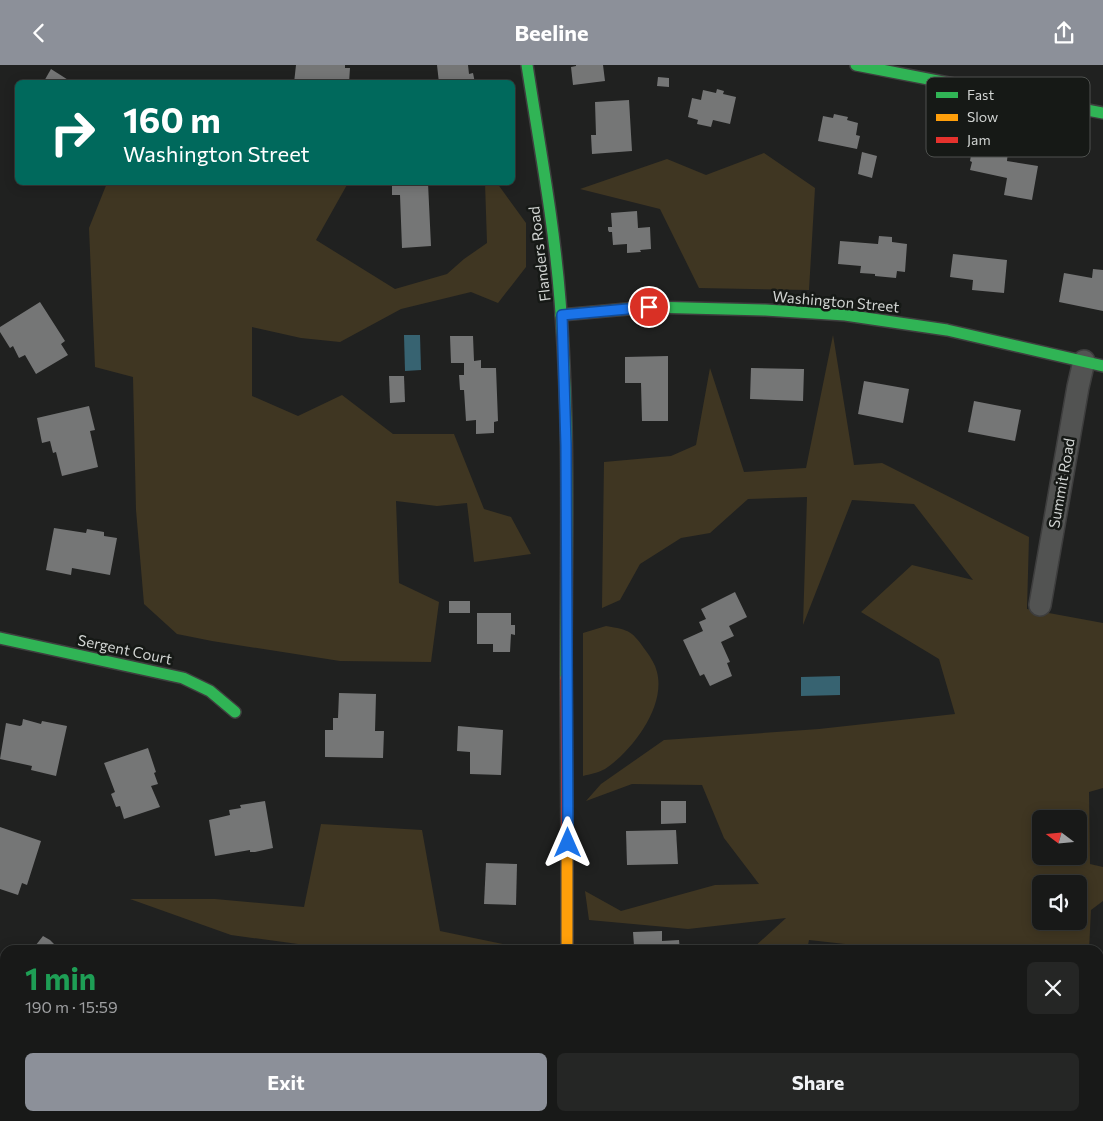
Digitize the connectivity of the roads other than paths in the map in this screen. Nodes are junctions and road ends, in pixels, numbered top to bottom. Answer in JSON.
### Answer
{"nodes":[{"id":1,"x":527,"y":65,"type":"edge"},
{"id":2,"x":856,"y":65,"type":"edge"},
{"id":3,"x":926,"y":79,"type":"edge"},
{"id":4,"x":1090,"y":110,"type":"edge"},
{"id":5,"x":1103,"y":113,"type":"edge"},
{"id":6,"x":562,"y":315,"type":"junction"},
{"id":7,"x":1094,"y":363,"type":"edge"},
{"id":8,"x":1040,"y":605,"type":"dead end"},
{"id":9,"x":0,"y":638,"type":"edge"},
{"id":10,"x":235,"y":712,"type":"dead end"},
{"id":11,"x":567,"y":945,"type":"edge"}],
"edges":[{"from":1,"to":6,"type":"street","name":"Flanders Road"},
{"from":2,"to":3,"type":"street"},
{"from":4,"to":5,"type":"street"},
{"from":6,"to":7,"type":"street","name":"Washington Street"},
{"from":6,"to":11,"type":"street","name":"Flanders Road"},
{"from":7,"to":8,"type":"street","name":"Summit Road"},
{"from":9,"to":10,"type":"street","name":"Sergent Court"}]}
